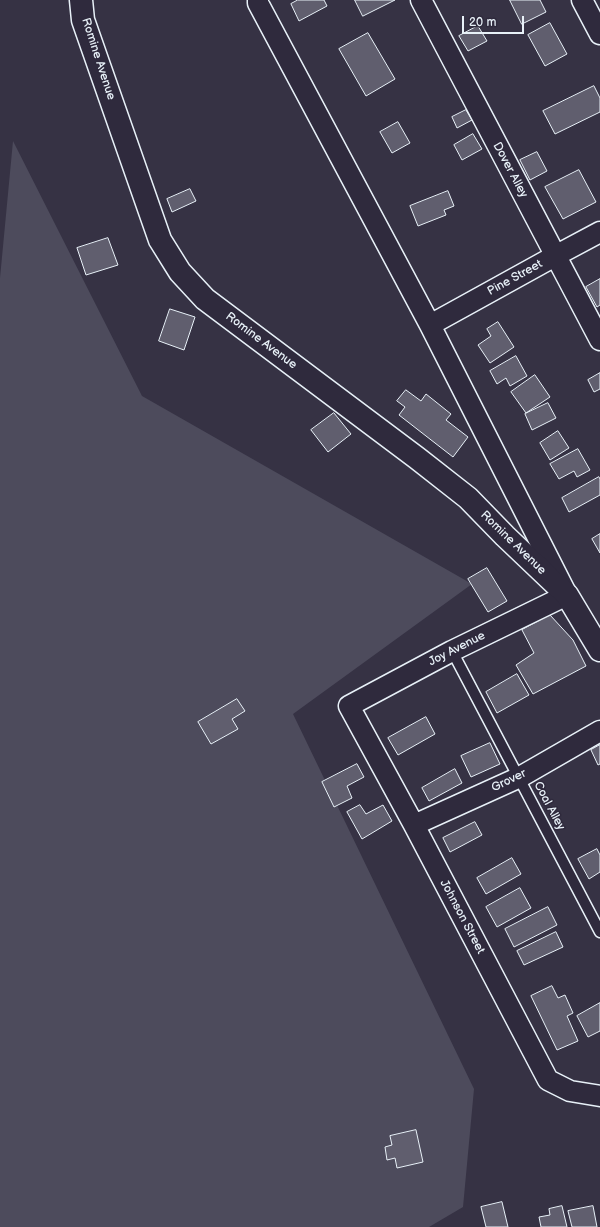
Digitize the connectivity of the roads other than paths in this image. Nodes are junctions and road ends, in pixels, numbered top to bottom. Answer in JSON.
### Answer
{"nodes":[{"id":1,"x":81,"y":0,"type":"edge"},
{"id":2,"x":258,"y":0,"type":"edge"},
{"id":3,"x":421,"y":0,"type":"edge"},
{"id":4,"x":582,"y":0,"type":"edge"},
{"id":5,"x":600,"y":34,"type":"edge"},
{"id":6,"x":600,"y":232,"type":"edge"},
{"id":7,"x":555,"y":256,"type":"junction"},
{"id":8,"x":430,"y":325,"type":"junction"},
{"id":9,"x":600,"y":340,"type":"edge"},
{"id":10,"x":567,"y":595,"type":"junction"},
{"id":11,"x":600,"y":650,"type":"edge"},
{"id":12,"x":452,"y":651,"type":"junction"},
{"id":13,"x":349,"y":706,"type":"joint"},
{"id":14,"x":600,"y":731,"type":"edge"},
{"id":15,"x":520,"y":777,"type":"junction"},
{"id":16,"x":414,"y":825,"type":"junction"},
{"id":17,"x":600,"y":932,"type":"edge"},
{"id":18,"x":600,"y":1096,"type":"edge"}],
"edges":[{"from":1,"to":10,"type":"street","name":"Romine Avenue"},
{"from":2,"to":8,"type":"street","name":"Romine Avenue"},
{"from":3,"to":7,"type":"street","name":"Dover Alley"},
{"from":4,"to":5,"type":"street"},
{"from":6,"to":7,"type":"street","name":"Pine Street"},
{"from":7,"to":8,"type":"street","name":"Pine Street"},
{"from":7,"to":9,"type":"street","name":"Dover Alley"},
{"from":8,"to":10,"type":"street","name":"Romine Avenue"},
{"from":10,"to":11,"type":"street","name":"Romine Avenue"},
{"from":10,"to":12,"type":"street","name":"Joy Avenue"},
{"from":12,"to":13,"type":"street","name":"Joy Avenue"},
{"from":12,"to":15,"type":"lane","name":"Coal Alley"},
{"from":13,"to":16,"type":"street","name":"Johnson Street"},
{"from":14,"to":15,"type":"street","name":"Grover"},
{"from":15,"to":16,"type":"street","name":"Grover"},
{"from":15,"to":17,"type":"lane","name":"Coal Alley"},
{"from":16,"to":18,"type":"street","name":"Johnson Street"}]}
